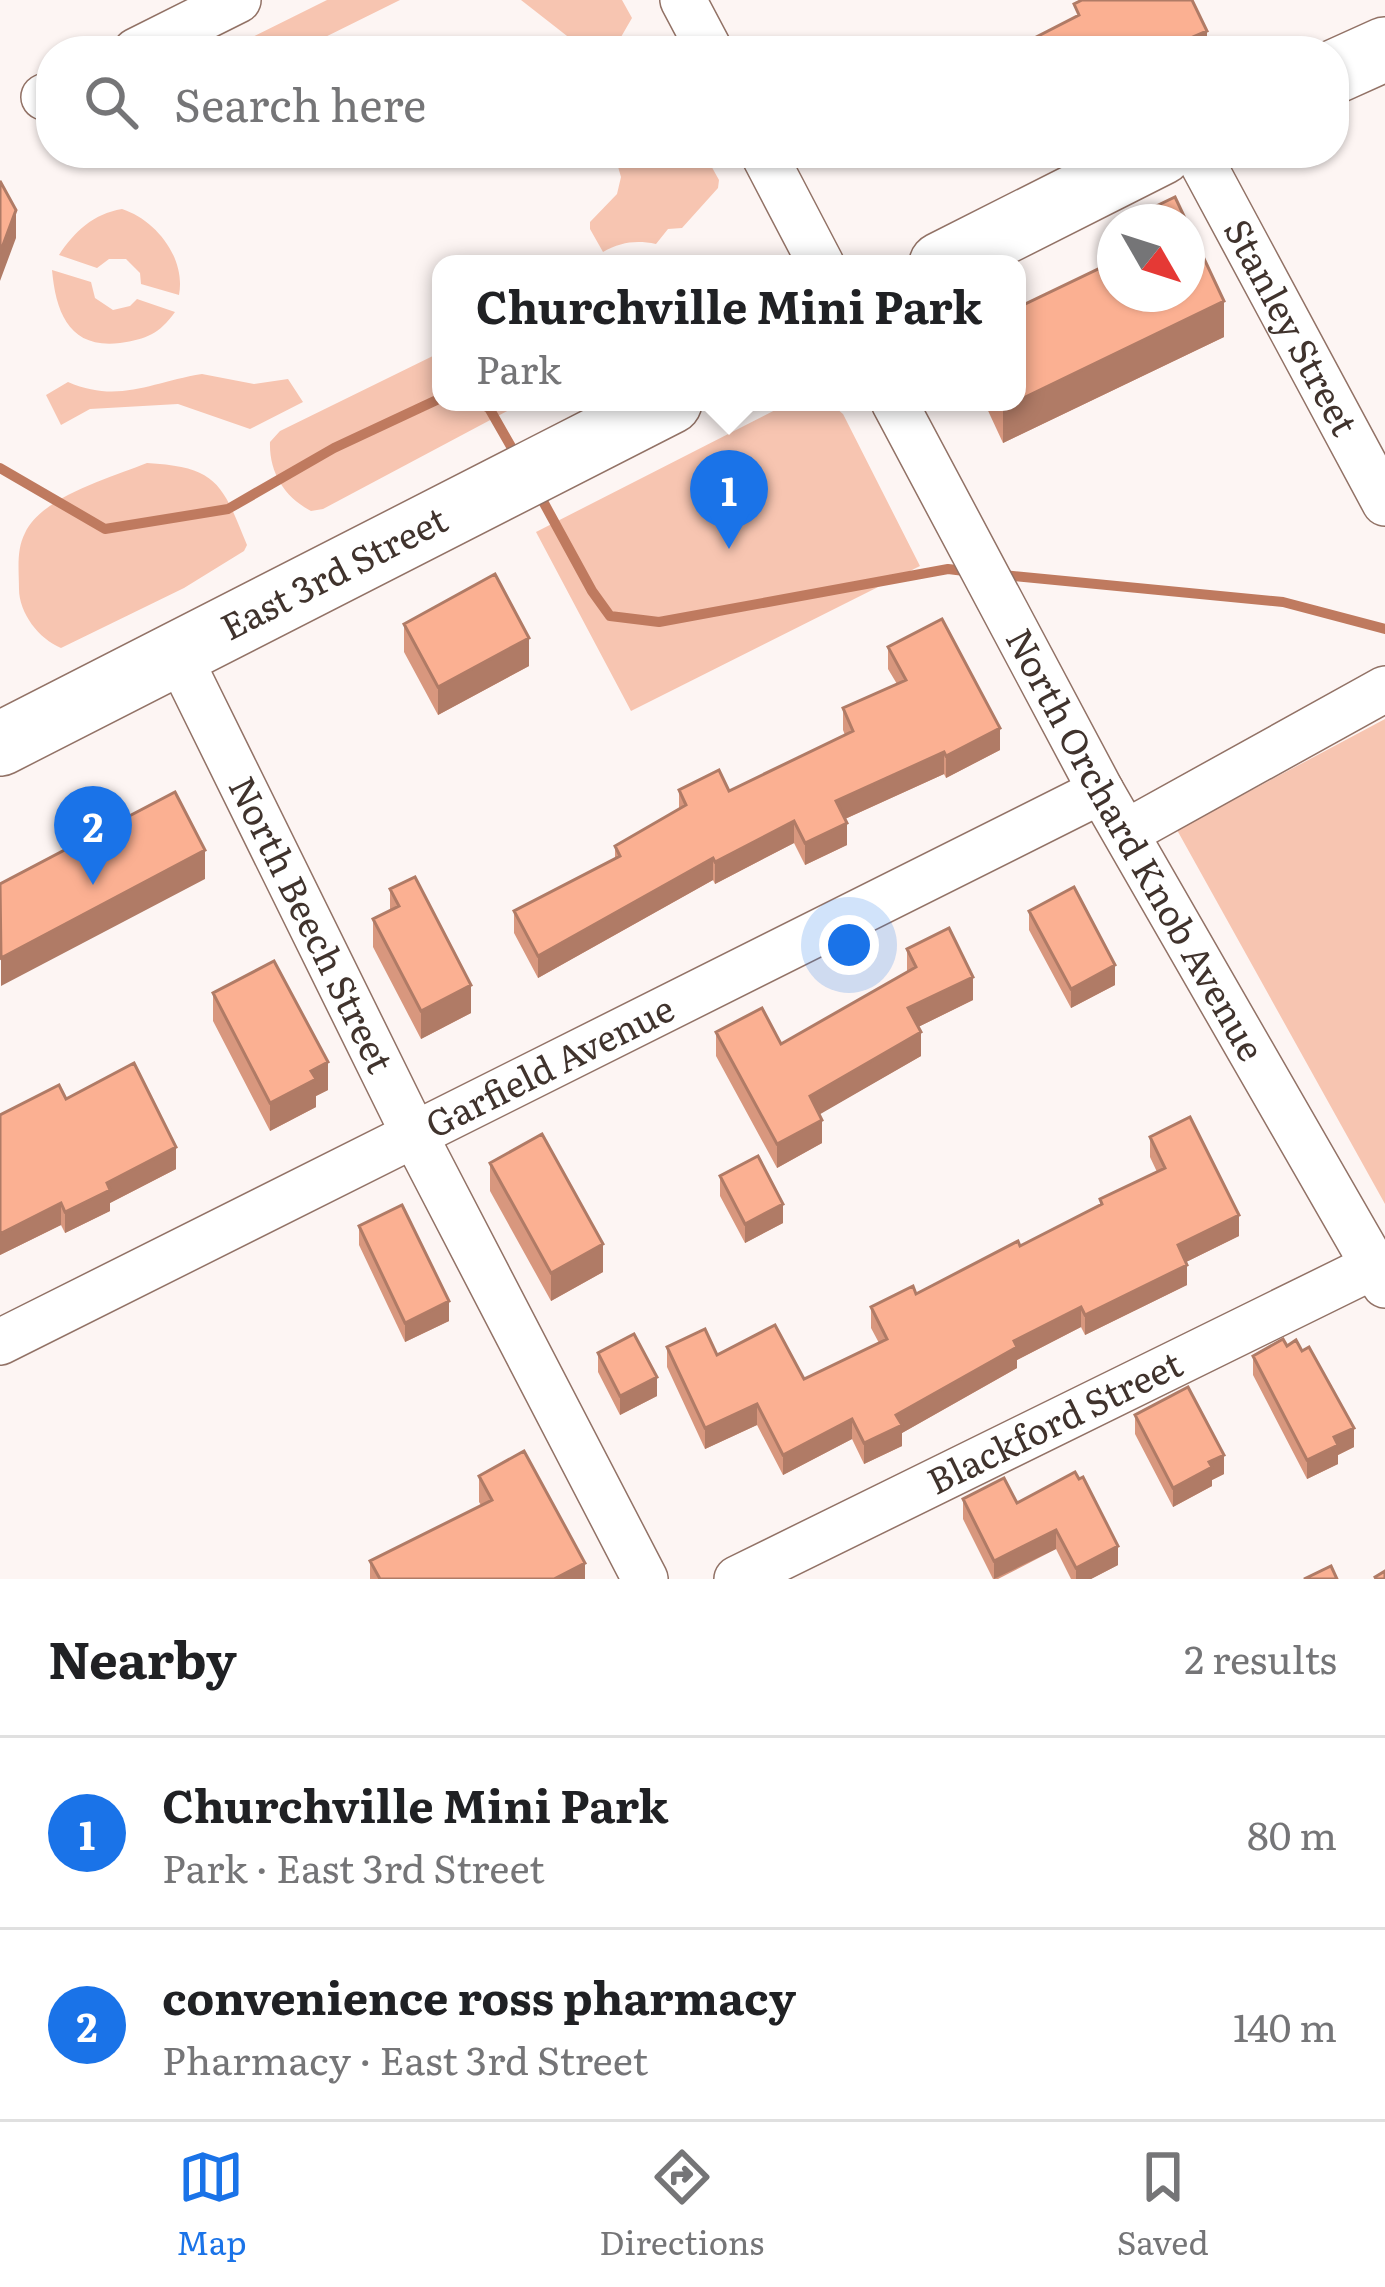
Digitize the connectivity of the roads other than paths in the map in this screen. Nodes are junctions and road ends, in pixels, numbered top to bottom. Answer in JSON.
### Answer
{"nodes":[{"id":1,"x":238,"y":0,"type":"edge"},
{"id":2,"x":683,"y":0,"type":"edge"},
{"id":3,"x":166,"y":36,"type":"edge"},
{"id":4,"x":702,"y":36,"type":"edge"},
{"id":5,"x":1385,"y":49,"type":"edge"},
{"id":6,"x":1349,"y":65,"type":"edge"},
{"id":7,"x":771,"y":168,"type":"edge"},
{"id":8,"x":1131,"y":168,"type":"edge"},
{"id":9,"x":1205,"y":168,"type":"edge"},
{"id":10,"x":816,"y":255,"type":"edge"},
{"id":11,"x":959,"y":255,"type":"edge"},
{"id":12,"x":652,"y":411,"type":"edge"},
{"id":13,"x":899,"y":411,"type":"edge"},
{"id":14,"x":1385,"y":503,"type":"edge"},
{"id":15,"x":177,"y":653,"type":"junction"},
{"id":16,"x":1385,"y":689,"type":"edge"},
{"id":17,"x":0,"y":744,"type":"edge"},
{"id":18,"x":1100,"y":790,"type":"junction"},
{"id":19,"x":1126,"y":832,"type":"junction"},
{"id":20,"x":414,"y":1134,"type":"junction"},
{"id":21,"x":1380,"y":1275,"type":"edge"},
{"id":22,"x":0,"y":1342,"type":"edge"},
{"id":23,"x":763,"y":1573,"type":"edge"},
{"id":24,"x":645,"y":1579,"type":"edge"}],
"edges":[{"from":1,"to":3,"type":"street"},
{"from":2,"to":4,"type":"street"},
{"from":5,"to":6,"type":"main road"},
{"from":7,"to":10,"type":"street"},
{"from":8,"to":11,"type":"main road"},
{"from":9,"to":14,"type":"street","name":"Stanley Street"},
{"from":12,"to":15,"type":"main road","name":"East 3rd Street"},
{"from":13,"to":18,"type":"street","name":"North Orchard Knob Avenue"},
{"from":15,"to":17,"type":"main road","name":"East 3rd Street"},
{"from":15,"to":20,"type":"street","name":"North Beech Street"},
{"from":16,"to":19,"type":"street"},
{"from":18,"to":19,"type":"street","name":"North Orchard Knob Avenue"},
{"from":18,"to":20,"type":"street","name":"Garfield Avenue"},
{"from":19,"to":21,"type":"street","name":"North Orchard Knob Avenue"},
{"from":20,"to":22,"type":"street","name":"Garfield Avenue"},
{"from":20,"to":24,"type":"street","name":"North Beech Street"},
{"from":21,"to":23,"type":"street","name":"Blackford Street"}]}
